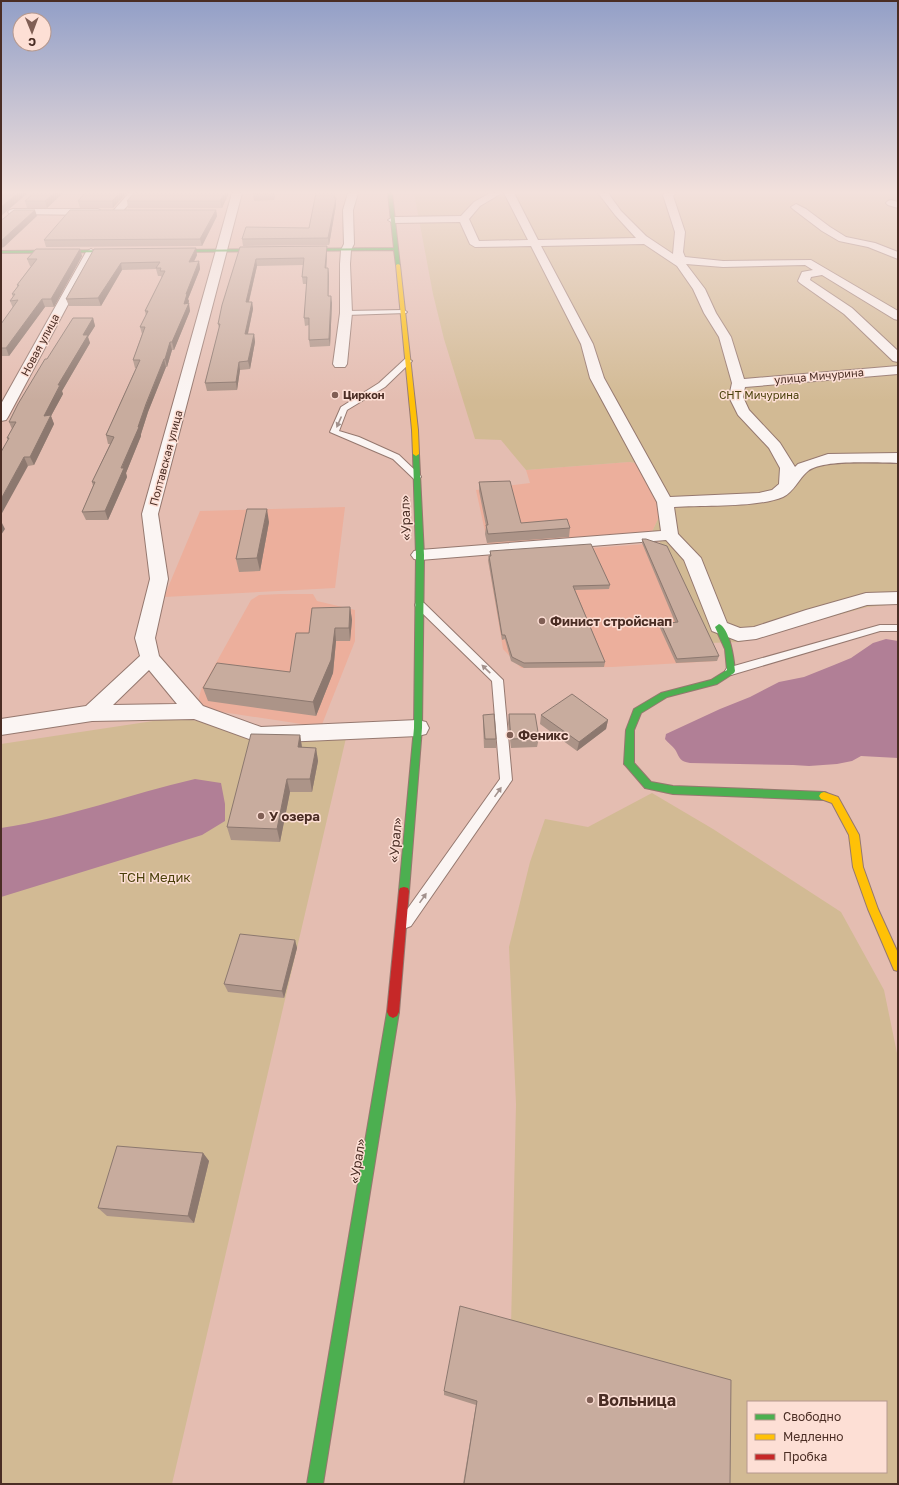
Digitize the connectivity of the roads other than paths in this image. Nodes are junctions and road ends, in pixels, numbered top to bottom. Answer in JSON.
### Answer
{"nodes":[{"id":1,"x":84,"y":262,"type":"edge"},
{"id":2,"x":220,"y":262,"type":"edge"},
{"id":3,"x":346,"y":262,"type":"edge"},
{"id":4,"x":398,"y":262,"type":"edge"},
{"id":5,"x":545,"y":262,"type":"edge"},
{"id":6,"x":680,"y":262,"type":"edge"},
{"id":7,"x":686,"y":262,"type":"edge"},
{"id":8,"x":794,"y":262,"type":"edge"},
{"id":9,"x":808,"y":262,"type":"edge"},
{"id":10,"x":824,"y":272,"type":"junction"},
{"id":11,"x":404,"y":312,"type":"junction"},
{"id":12,"x":346,"y":313,"type":"junction"},
{"id":13,"x":898,"y":316,"type":"edge"},
{"id":14,"x":898,"y":358,"type":"edge"},
{"id":15,"x":408,"y":361,"type":"junction"},
{"id":16,"x":340,"y":364,"type":"dead end"},
{"id":17,"x":898,"y":370,"type":"edge"},
{"id":18,"x":739,"y":383,"type":"junction"},
{"id":19,"x":1,"y":417,"type":"edge"},
{"id":20,"x":898,"y":458,"type":"edge"},
{"id":21,"x":417,"y":477,"type":"junction"},
{"id":22,"x":787,"y":486,"type":"junction"},
{"id":23,"x":665,"y":502,"type":"junction"},
{"id":24,"x":670,"y":535,"type":"junction"},
{"id":25,"x":420,"y":555,"type":"junction"},
{"id":26,"x":898,"y":598,"type":"edge"},
{"id":27,"x":420,"y":605,"type":"junction"},
{"id":28,"x":719,"y":626,"type":"junction"},
{"id":29,"x":898,"y":628,"type":"edge"},
{"id":30,"x":150,"y":658,"type":"junction"},
{"id":31,"x":731,"y":671,"type":"junction"},
{"id":32,"x":195,"y":711,"type":"junction"},
{"id":33,"x":92,"y":713,"type":"junction"},
{"id":34,"x":1,"y":727,"type":"edge"},
{"id":35,"x":418,"y":728,"type":"junction"},
{"id":36,"x":400,"y":930,"type":"junction"},
{"id":37,"x":898,"y":966,"type":"edge"},
{"id":38,"x":315,"y":1484,"type":"edge"}],
"edges":[{"from":1,"to":19,"type":"street","name":"Новая улица"},
{"from":2,"to":30,"type":"street","name":"Полтавская улица"},
{"from":3,"to":12,"type":"street"},
{"from":4,"to":11,"type":"main road","name":"«Урал»"},
{"from":5,"to":23,"type":"street"},
{"from":6,"to":18,"type":"street"},
{"from":7,"to":8,"type":"street"},
{"from":9,"to":10,"type":"street"},
{"from":10,"to":13,"type":"street"},
{"from":10,"to":14,"type":"street"},
{"from":11,"to":12,"type":"lane"},
{"from":11,"to":15,"type":"main road","name":"«Урал»"},
{"from":12,"to":16,"type":"street"},
{"from":15,"to":21,"type":"main road","name":"«Урал»"},
{"from":15,"to":21,"type":"lane","one_way":true},
{"from":17,"to":18,"type":"street","name":"улица Мичурина"},
{"from":18,"to":22,"type":"street"},
{"from":20,"to":22,"type":"street"},
{"from":21,"to":25,"type":"main road","name":"«Урал»"},
{"from":22,"to":23,"type":"street"},
{"from":23,"to":24,"type":"street"},
{"from":24,"to":25,"type":"street"},
{"from":24,"to":28,"type":"street"},
{"from":25,"to":27,"type":"main road","name":"«Урал»"},
{"from":26,"to":28,"type":"street"},
{"from":27,"to":35,"type":"main road","name":"«Урал»"},
{"from":36,"to":27,"type":"lane","one_way":true},
{"from":28,"to":31,"type":"main road"},
{"from":29,"to":31,"type":"lane"},
{"from":30,"to":32,"type":"street","name":"Полтавская улица"},
{"from":30,"to":33,"type":"street"},
{"from":31,"to":37,"type":"main road"},
{"from":32,"to":33,"type":"street"},
{"from":32,"to":35,"type":"street"},
{"from":33,"to":34,"type":"street"},
{"from":35,"to":36,"type":"main road","name":"«Урал»"},
{"from":36,"to":38,"type":"main road","name":"«Урал»"}]}
